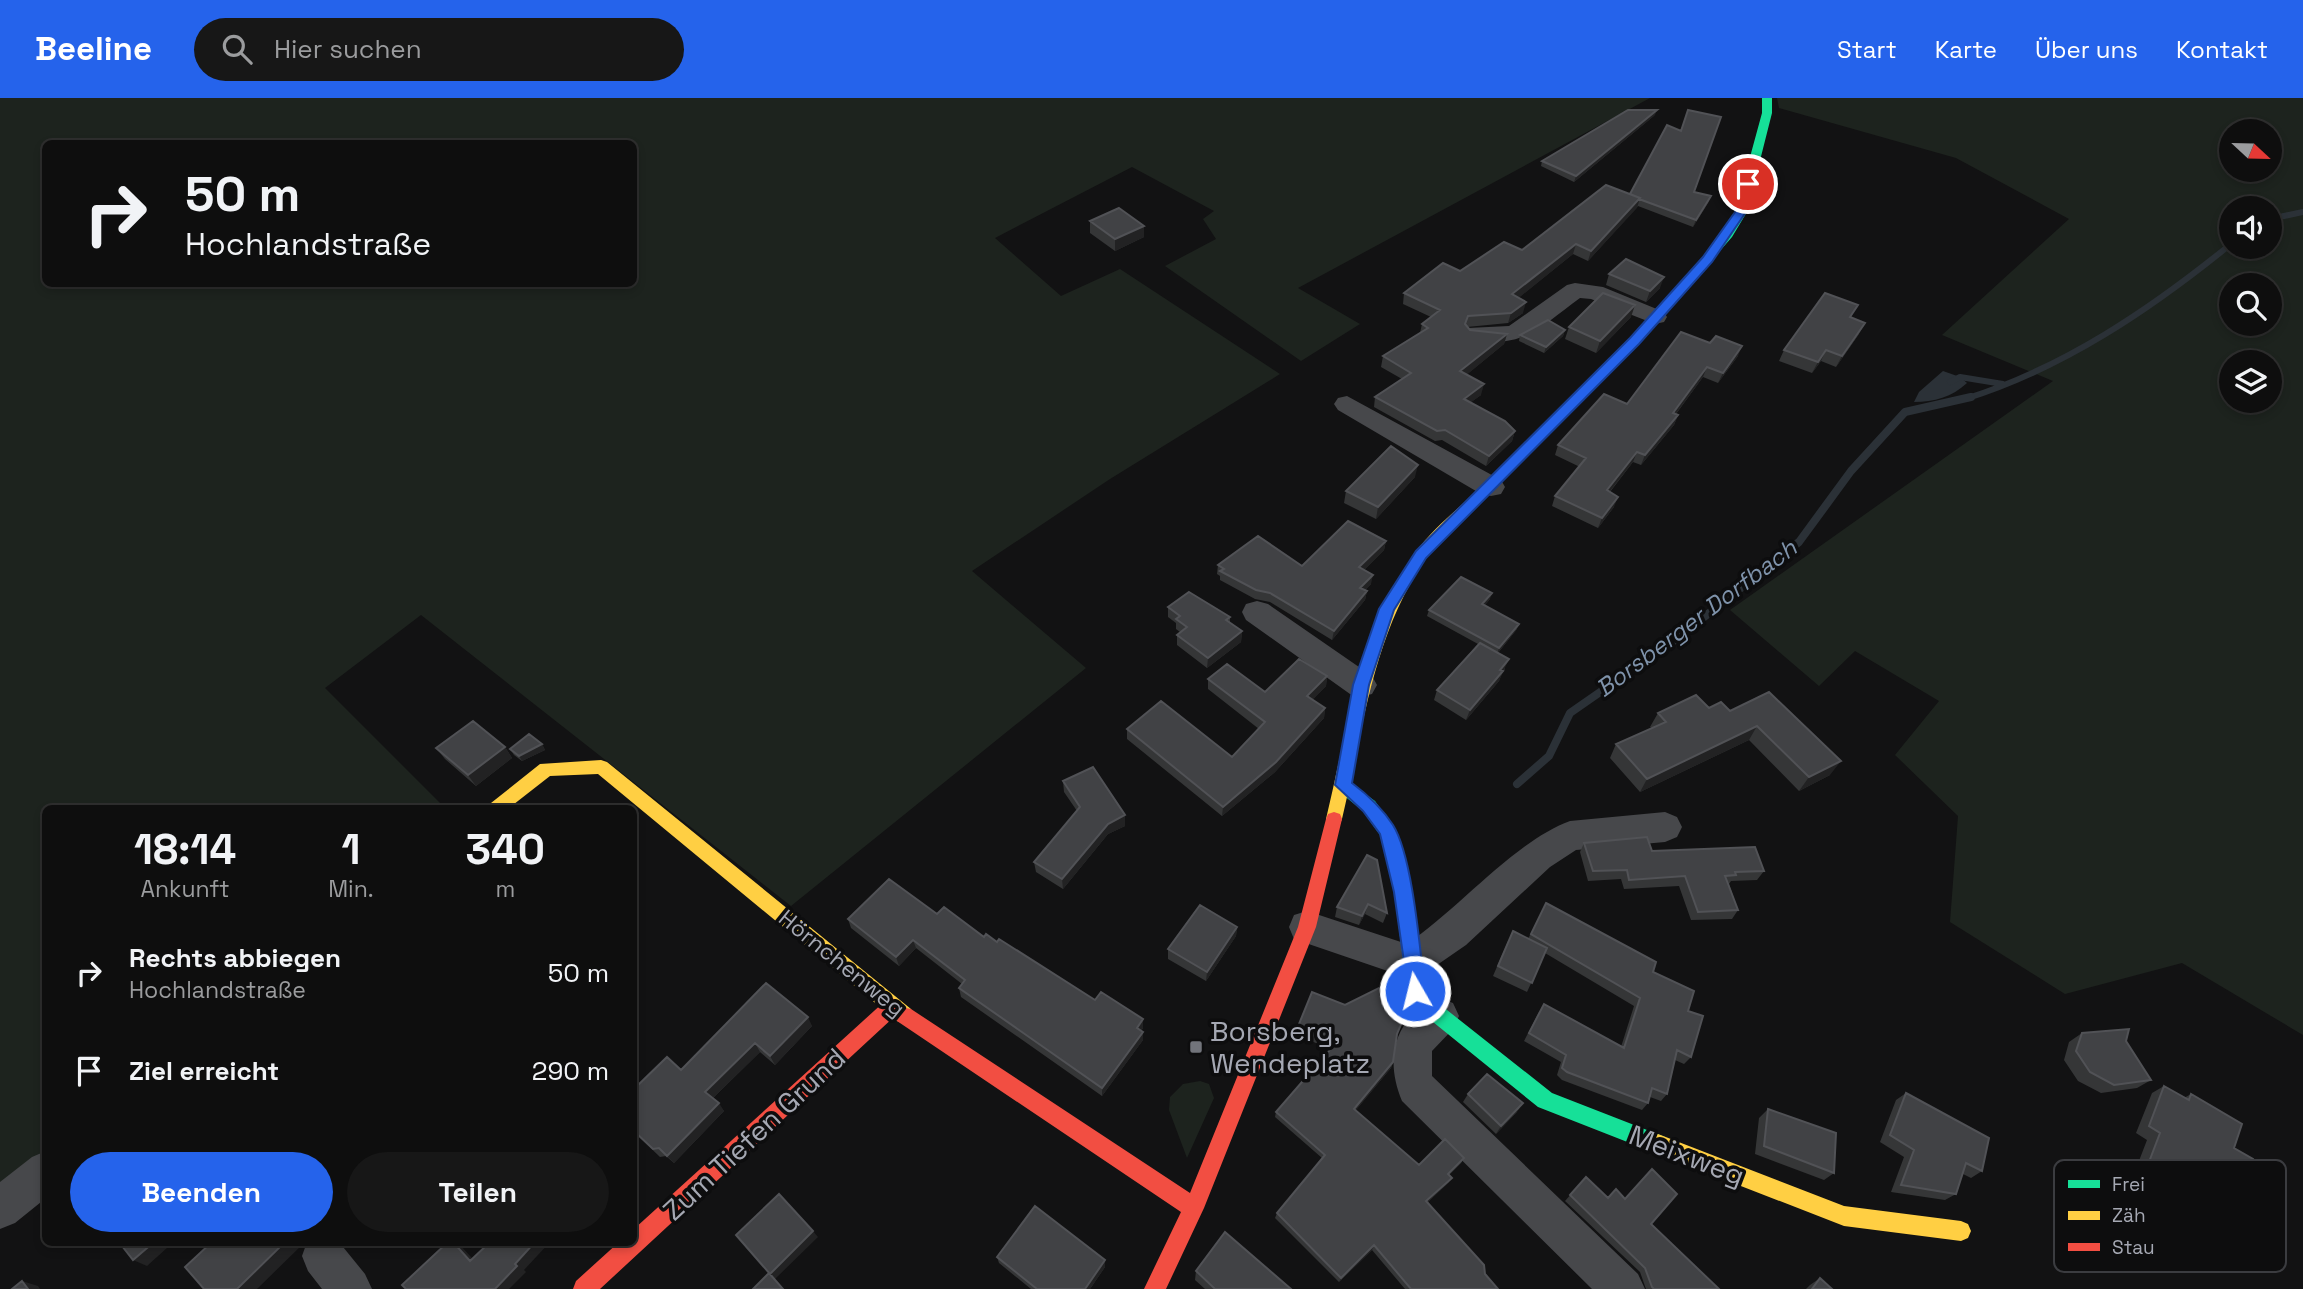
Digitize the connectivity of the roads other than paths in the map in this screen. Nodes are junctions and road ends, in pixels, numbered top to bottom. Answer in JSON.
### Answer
{"nodes":[{"id":1,"x":1767,"y":98,"type":"edge"},
{"id":2,"x":1655,"y":317,"type":"junction"},
{"id":3,"x":1478,"y":333,"type":"edge"},
{"id":4,"x":1347,"y":404,"type":"dead end"},
{"id":5,"x":1491,"y":487,"type":"junction"},
{"id":6,"x":1257,"y":612,"type":"dead end"},
{"id":7,"x":1361,"y":685,"type":"junction"},
{"id":8,"x":1343,"y":785,"type":"junction"},
{"id":9,"x":501,"y":805,"type":"edge"},
{"id":10,"x":1665,"y":827,"type":"dead end"},
{"id":11,"x":1307,"y":928,"type":"junction"},
{"id":12,"x":1411,"y":962,"type":"junction"},
{"id":13,"x":892,"y":1007,"type":"junction"},
{"id":14,"x":1440,"y":1016,"type":"junction"},
{"id":15,"x":42,"y":1174,"type":"edge"},
{"id":16,"x":0,"y":1208,"type":"edge"},
{"id":17,"x":1194,"y":1208,"type":"junction"},
{"id":18,"x":1961,"y":1231,"type":"dead end"},
{"id":19,"x":637,"y":1240,"type":"edge"},
{"id":20,"x":631,"y":1246,"type":"edge"},
{"id":21,"x":323,"y":1255,"type":"dead end"},
{"id":22,"x":350,"y":1289,"type":"edge"},
{"id":23,"x":584,"y":1289,"type":"edge"},
{"id":24,"x":1155,"y":1289,"type":"edge"},
{"id":25,"x":1623,"y":1289,"type":"edge"}],
"edges":[{"from":1,"to":2,"type":"street"},
{"from":2,"to":3,"type":"street"},
{"from":2,"to":5,"type":"street"},
{"from":4,"to":5,"type":"street"},
{"from":5,"to":7,"type":"street"},
{"from":6,"to":7,"type":"street"},
{"from":7,"to":8,"type":"street"},
{"from":8,"to":11,"type":"street"},
{"from":8,"to":12,"type":"street","name":"Meixweg"},
{"from":9,"to":13,"type":"street","name":"Hörnchenweg"},
{"from":10,"to":12,"type":"street"},
{"from":11,"to":12,"type":"street"},
{"from":11,"to":17,"type":"street"},
{"from":12,"to":14,"type":"street","name":"Meixweg"},
{"from":13,"to":17,"type":"street","name":"Hörnchenweg"},
{"from":13,"to":19,"type":"street","name":"Zum Tiefen Grund"},
{"from":14,"to":18,"type":"street","name":"Meixweg"},
{"from":14,"to":25,"type":"street"},
{"from":15,"to":16,"type":"street"},
{"from":17,"to":24,"type":"street"},
{"from":20,"to":23,"type":"street","name":"Zum Tiefen Grund"},
{"from":21,"to":22,"type":"street"}]}
